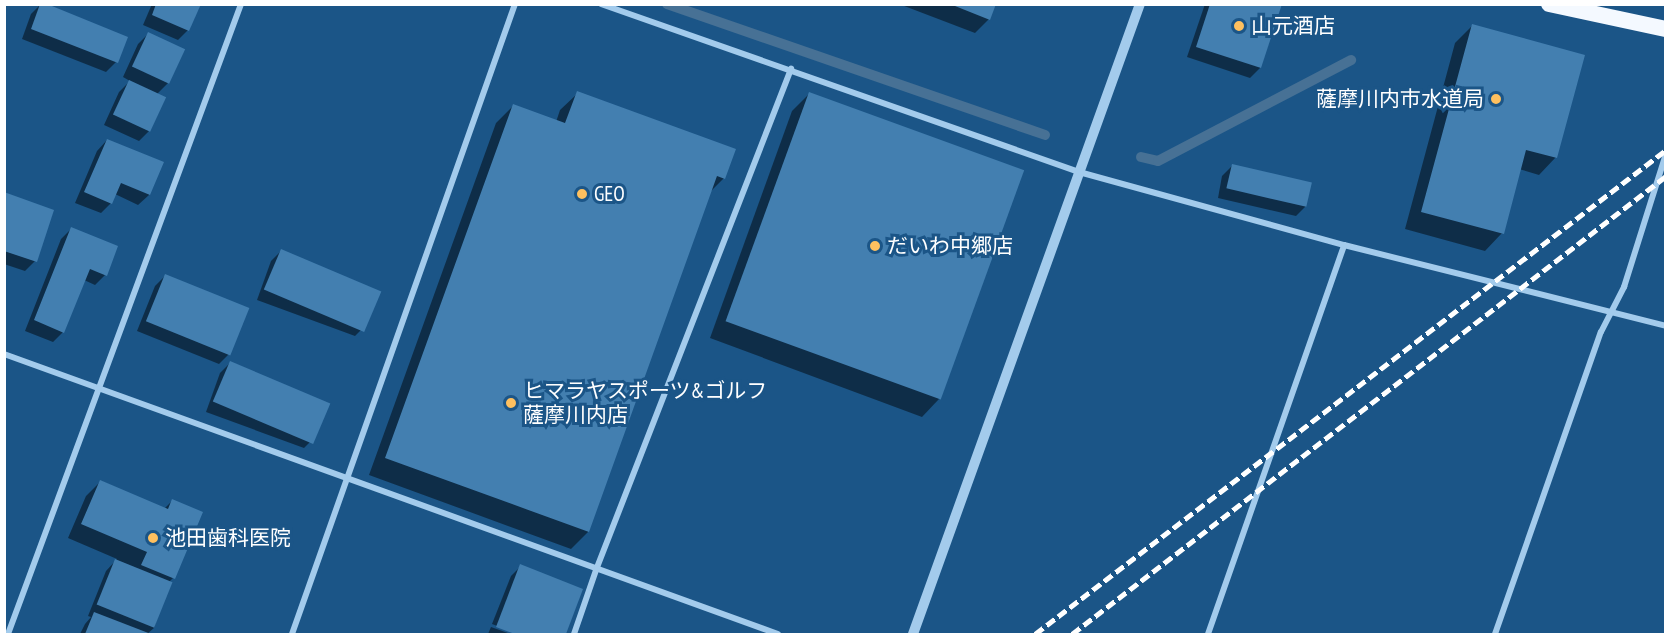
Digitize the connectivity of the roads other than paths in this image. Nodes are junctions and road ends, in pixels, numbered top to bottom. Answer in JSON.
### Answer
{"nodes":[{"id":1,"x":241,"y":4,"type":"edge"},
{"id":2,"x":515,"y":4,"type":"edge"},
{"id":3,"x":601,"y":4,"type":"edge"},
{"id":4,"x":1140,"y":4,"type":"edge"},
{"id":5,"x":1549,"y":4,"type":"edge"},
{"id":6,"x":1665,"y":29,"type":"edge"},
{"id":7,"x":791,"y":69,"type":"junction"},
{"id":8,"x":1665,"y":154,"type":"edge"},
{"id":9,"x":1079,"y":172,"type":"junction"},
{"id":10,"x":1344,"y":245,"type":"junction"},
{"id":11,"x":1611,"y":313,"type":"junction"},
{"id":12,"x":1665,"y":326,"type":"edge"},
{"id":13,"x":4,"y":354,"type":"edge"},
{"id":14,"x":98,"y":388,"type":"junction"},
{"id":15,"x":348,"y":480,"type":"junction"},
{"id":16,"x":596,"y":570,"type":"junction"},
{"id":17,"x":8,"y":634,"type":"edge"},
{"id":18,"x":292,"y":634,"type":"edge"},
{"id":19,"x":574,"y":634,"type":"edge"},
{"id":20,"x":778,"y":634,"type":"edge"},
{"id":21,"x":913,"y":634,"type":"edge"},
{"id":22,"x":1208,"y":634,"type":"edge"},
{"id":23,"x":1495,"y":634,"type":"edge"}],
"edges":[{"from":1,"to":14,"type":"street"},
{"from":2,"to":15,"type":"street"},
{"from":3,"to":7,"type":"street"},
{"from":4,"to":9,"type":"street"},
{"from":5,"to":6,"type":"highway"},
{"from":7,"to":9,"type":"street"},
{"from":7,"to":16,"type":"street"},
{"from":8,"to":11,"type":"street"},
{"from":9,"to":10,"type":"street"},
{"from":9,"to":21,"type":"street"},
{"from":10,"to":11,"type":"street"},
{"from":10,"to":22,"type":"street"},
{"from":11,"to":12,"type":"street"},
{"from":11,"to":23,"type":"street"},
{"from":13,"to":14,"type":"street"},
{"from":14,"to":15,"type":"street"},
{"from":14,"to":17,"type":"street"},
{"from":15,"to":16,"type":"street"},
{"from":15,"to":18,"type":"street"},
{"from":16,"to":19,"type":"street"},
{"from":16,"to":20,"type":"street"}]}
